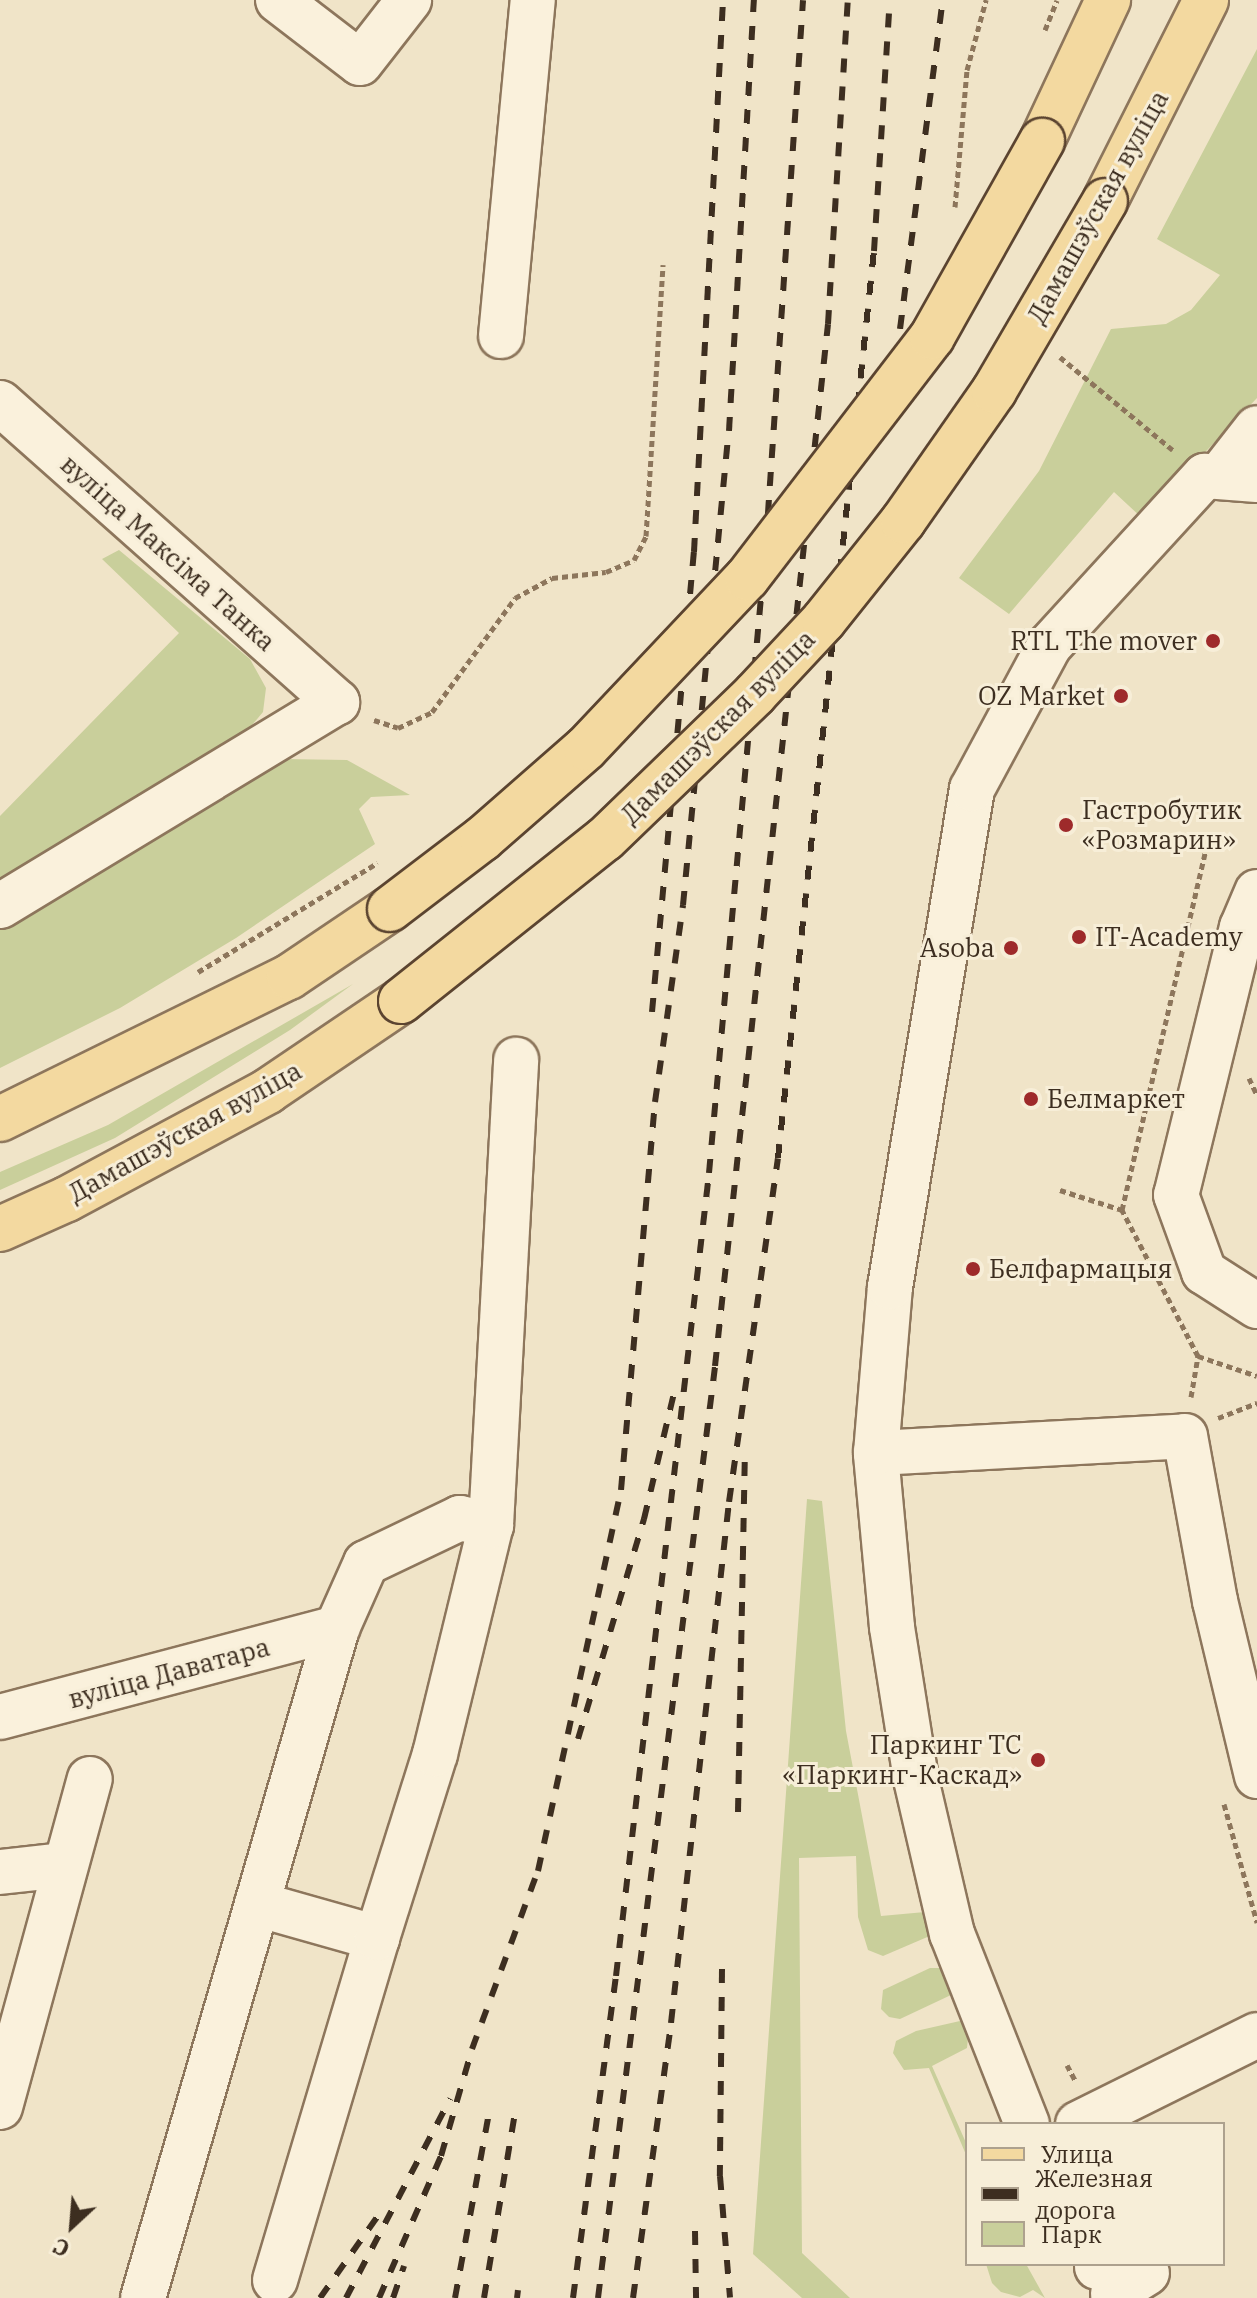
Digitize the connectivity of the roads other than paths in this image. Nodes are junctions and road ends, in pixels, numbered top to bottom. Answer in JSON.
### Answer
{"nodes":[{"id":1,"x":278,"y":0,"type":"edge"},
{"id":2,"x":409,"y":0,"type":"edge"},
{"id":3,"x":533,"y":0,"type":"edge"},
{"id":4,"x":1108,"y":0,"type":"edge"},
{"id":5,"x":1226,"y":0,"type":"edge"},
{"id":6,"x":1199,"y":18,"type":"edge"},
{"id":7,"x":501,"y":336,"type":"dead end"},
{"id":8,"x":0,"y":403,"type":"edge"},
{"id":9,"x":1257,"y":428,"type":"edge"},
{"id":10,"x":1239,"y":477,"type":"edge"},
{"id":11,"x":1257,"y":892,"type":"edge"},
{"id":12,"x":0,"y":906,"type":"edge"},
{"id":13,"x":516,"y":1060,"type":"dead end"},
{"id":14,"x":0,"y":1119,"type":"edge"},
{"id":15,"x":0,"y":1229,"type":"edge"},
{"id":16,"x":1257,"y":1306,"type":"edge"},
{"id":17,"x":876,"y":1453,"type":"junction"},
{"id":18,"x":491,"y":1525,"type":"junction"},
{"id":19,"x":337,"y":1628,"type":"junction"},
{"id":20,"x":0,"y":1717,"type":"edge"},
{"id":21,"x":1257,"y":1776,"type":"edge"},
{"id":22,"x":90,"y":1779,"type":"dead end"},
{"id":23,"x":63,"y":1865,"type":"junction"},
{"id":24,"x":0,"y":1872,"type":"edge"},
{"id":25,"x":257,"y":1904,"type":"junction"},
{"id":26,"x":377,"y":1938,"type":"junction"},
{"id":27,"x":1257,"y":2035,"type":"edge"},
{"id":28,"x":0,"y":2107,"type":"edge"},
{"id":29,"x":1027,"y":2122,"type":"edge"},
{"id":30,"x":1082,"y":2122,"type":"edge"},
{"id":31,"x":275,"y":2280,"type":"dead end"},
{"id":32,"x":143,"y":2298,"type":"edge"}],
"edges":[{"from":1,"to":2,"type":"street"},
{"from":3,"to":7,"type":"street"},
{"from":4,"to":14,"type":"main road","bridge":true},
{"from":5,"to":6,"type":"main road","name":"Дамашэўская вуліца"},
{"from":6,"to":15,"type":"main road","name":"Дамашэўская вуліца","bridge":true},
{"from":8,"to":12,"type":"street","name":"вуліца Максіма Танка"},
{"from":9,"to":10,"type":"street"},
{"from":10,"to":17,"type":"street"},
{"from":11,"to":16,"type":"street"},
{"from":13,"to":18,"type":"street"},
{"from":17,"to":21,"type":"street"},
{"from":17,"to":29,"type":"street"},
{"from":18,"to":19,"type":"street"},
{"from":18,"to":26,"type":"street"},
{"from":19,"to":20,"type":"street","name":"вуліца Даватара"},
{"from":19,"to":25,"type":"street"},
{"from":22,"to":23,"type":"street"},
{"from":23,"to":24,"type":"street"},
{"from":23,"to":28,"type":"street"},
{"from":25,"to":26,"type":"street"},
{"from":25,"to":32,"type":"street"},
{"from":26,"to":31,"type":"street"},
{"from":27,"to":30,"type":"street"}]}
